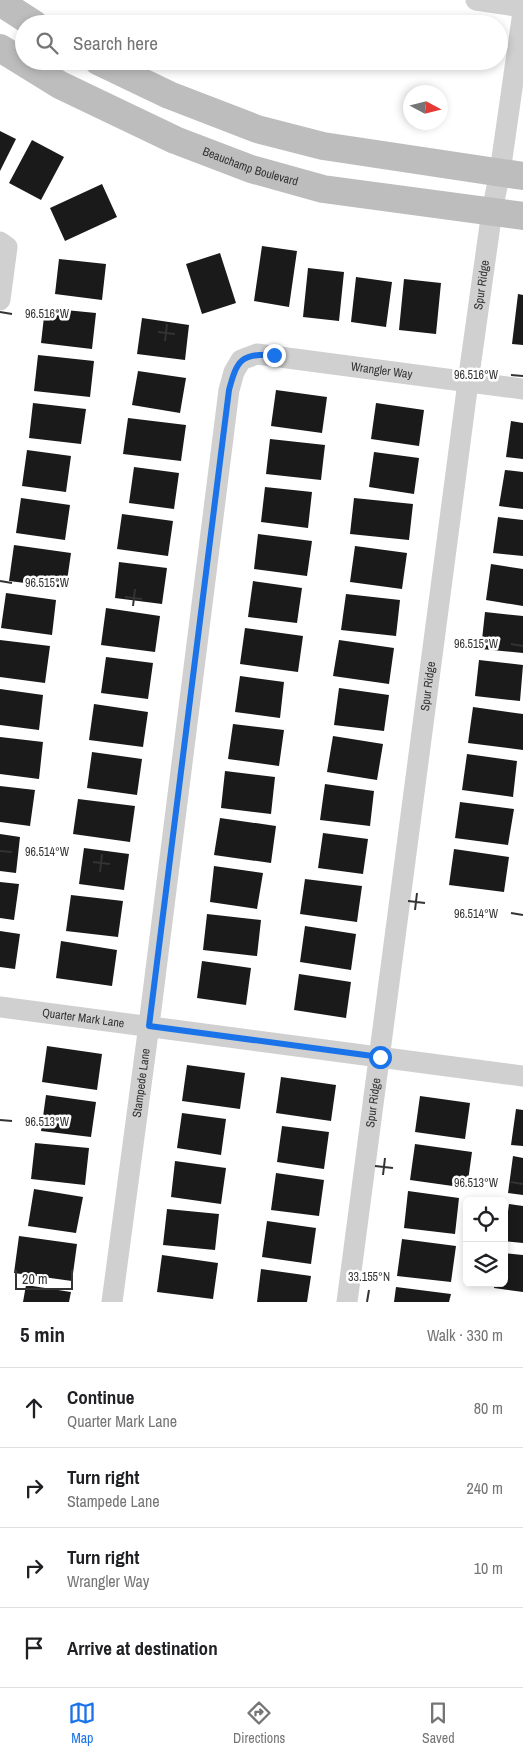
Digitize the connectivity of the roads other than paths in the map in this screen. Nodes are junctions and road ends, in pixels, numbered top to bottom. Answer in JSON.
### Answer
{"nodes":[{"id":1,"x":476,"y":0,"type":"edge"},
{"id":2,"x":0,"y":2,"type":"edge"},
{"id":3,"x":523,"y":7,"type":"edge"},
{"id":4,"x":523,"y":12,"type":"edge"},
{"id":5,"x":20,"y":15,"type":"edge"},
{"id":6,"x":0,"y":48,"type":"edge"},
{"id":7,"x":15,"y":57,"type":"edge"},
{"id":8,"x":36,"y":70,"type":"edge"},
{"id":9,"x":117,"y":70,"type":"edge"},
{"id":10,"x":511,"y":174,"type":"edge"},
{"id":11,"x":492,"y":211,"type":"junction"},
{"id":12,"x":523,"y":216,"type":"edge"},
{"id":13,"x":4,"y":245,"type":"edge"},
{"id":14,"x":0,"y":300,"type":"edge"},
{"id":15,"x":241,"y":360,"type":"joint"},
{"id":16,"x":468,"y":382,"type":"junction"},
{"id":17,"x":523,"y":389,"type":"edge"},
{"id":18,"x":0,"y":1007,"type":"edge"},
{"id":19,"x":149,"y":1026,"type":"junction"},
{"id":20,"x":380,"y":1057,"type":"junction"},
{"id":21,"x":523,"y":1076,"type":"edge"},
{"id":22,"x":112,"y":1302,"type":"edge"},
{"id":23,"x":347,"y":1302,"type":"edge"}],
"edges":[{"from":1,"to":3,"type":"street"},
{"from":2,"to":5,"type":"street"},
{"from":4,"to":10,"type":"street","name":"Spur Ridge"},
{"from":6,"to":7,"type":"street","name":"Beauchamp Boulevard"},
{"from":8,"to":11,"type":"street","name":"Beauchamp Boulevard"},
{"from":9,"to":10,"type":"street"},
{"from":10,"to":11,"type":"street","name":"Spur Ridge"},
{"from":11,"to":12,"type":"street","name":"Beauchamp Boulevard"},
{"from":11,"to":16,"type":"street","name":"Spur Ridge"},
{"from":13,"to":14,"type":"street"},
{"from":15,"to":16,"type":"street","name":"Wrangler Way"},
{"from":15,"to":19,"type":"street","name":"Stampede Lane"},
{"from":16,"to":17,"type":"street","name":"Wrangler Way"},
{"from":16,"to":20,"type":"street","name":"Spur Ridge"},
{"from":18,"to":19,"type":"street","name":"Quarter Mark Lane"},
{"from":19,"to":20,"type":"street","name":"Quarter Mark Lane"},
{"from":19,"to":22,"type":"street","name":"Stampede Lane"},
{"from":20,"to":21,"type":"street","name":"Quarter Mark Lane"},
{"from":20,"to":23,"type":"street","name":"Spur Ridge"}]}
